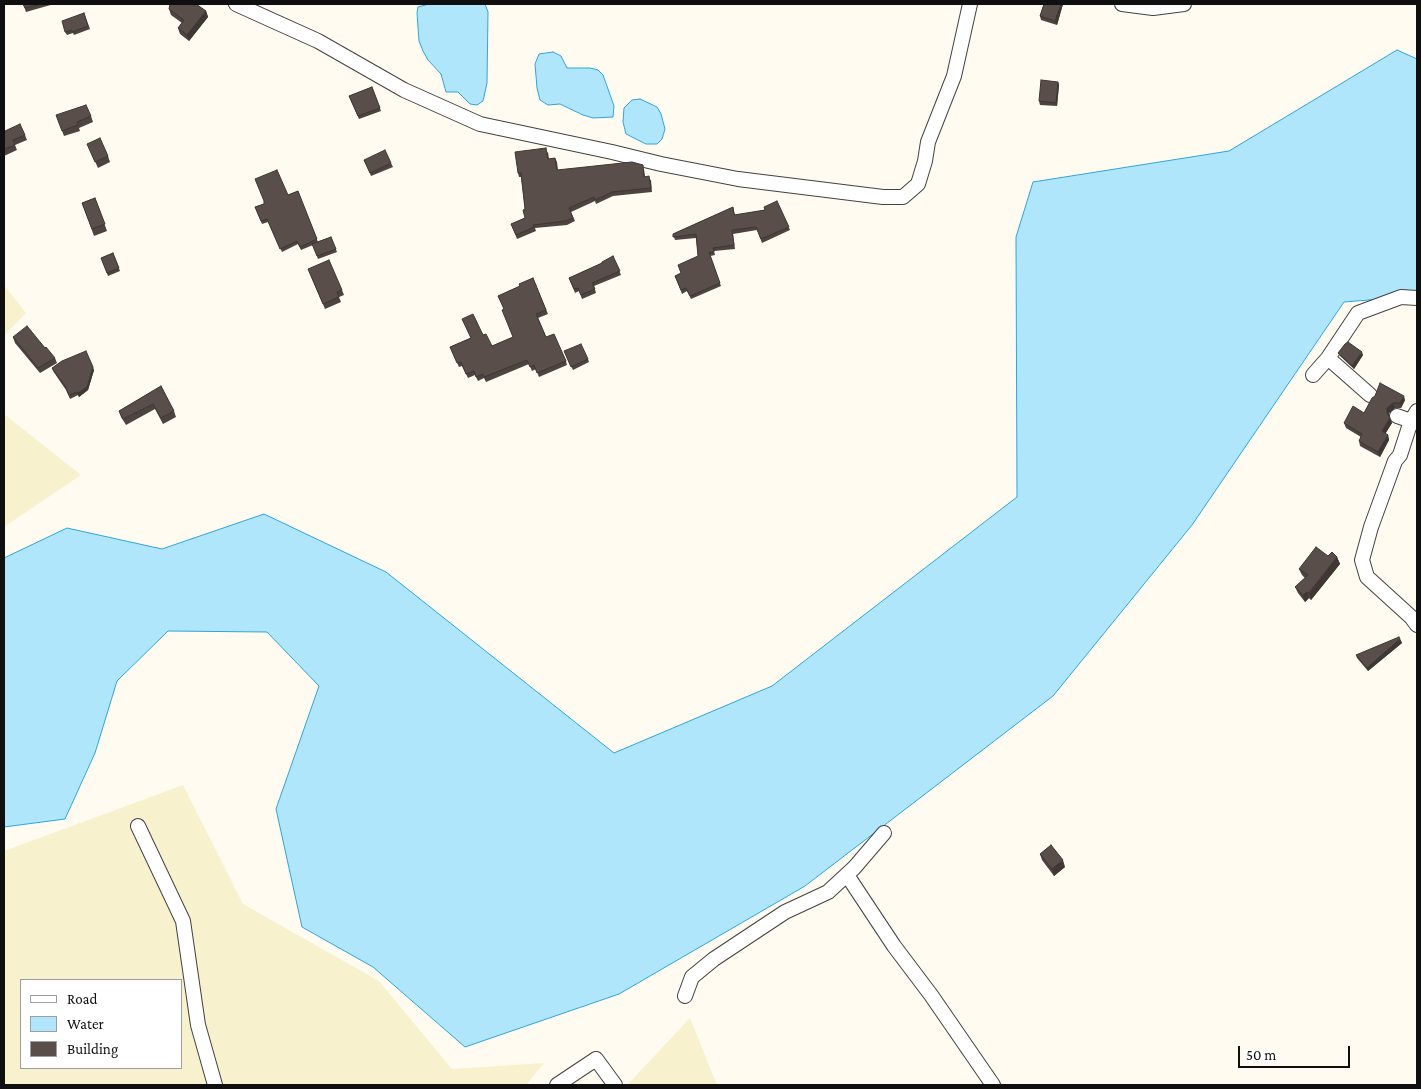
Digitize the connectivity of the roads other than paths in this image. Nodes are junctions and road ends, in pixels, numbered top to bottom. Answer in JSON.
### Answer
{"nodes":[{"id":1,"x":236,"y":4,"type":"edge"},
{"id":2,"x":970,"y":4,"type":"edge"},
{"id":3,"x":1122,"y":4,"type":"edge"},
{"id":4,"x":1184,"y":4,"type":"edge"},
{"id":5,"x":1417,"y":298,"type":"edge"},
{"id":6,"x":1328,"y":358,"type":"junction"},
{"id":7,"x":1314,"y":375,"type":"dead end"},
{"id":8,"x":1370,"y":395,"type":"dead end"},
{"id":9,"x":1397,"y":416,"type":"dead end"},
{"id":10,"x":1415,"y":418,"type":"edge"},
{"id":11,"x":1417,"y":625,"type":"edge"},
{"id":12,"x":138,"y":826,"type":"dead end"},
{"id":13,"x":884,"y":833,"type":"dead end"},
{"id":14,"x":847,"y":875,"type":"junction"},
{"id":15,"x":685,"y":996,"type":"dead end"},
{"id":16,"x":215,"y":1085,"type":"edge"},
{"id":17,"x":557,"y":1085,"type":"edge"},
{"id":18,"x":615,"y":1085,"type":"edge"},
{"id":19,"x":993,"y":1085,"type":"edge"}],
"edges":[{"from":1,"to":2,"type":"street"},
{"from":3,"to":4,"type":"street"},
{"from":5,"to":6,"type":"street"},
{"from":6,"to":7,"type":"street"},
{"from":6,"to":8,"type":"street"},
{"from":9,"to":10,"type":"street"},
{"from":10,"to":11,"type":"street"},
{"from":12,"to":16,"type":"street"},
{"from":13,"to":14,"type":"street"},
{"from":14,"to":15,"type":"street"},
{"from":14,"to":19,"type":"street"},
{"from":17,"to":18,"type":"street"}]}
